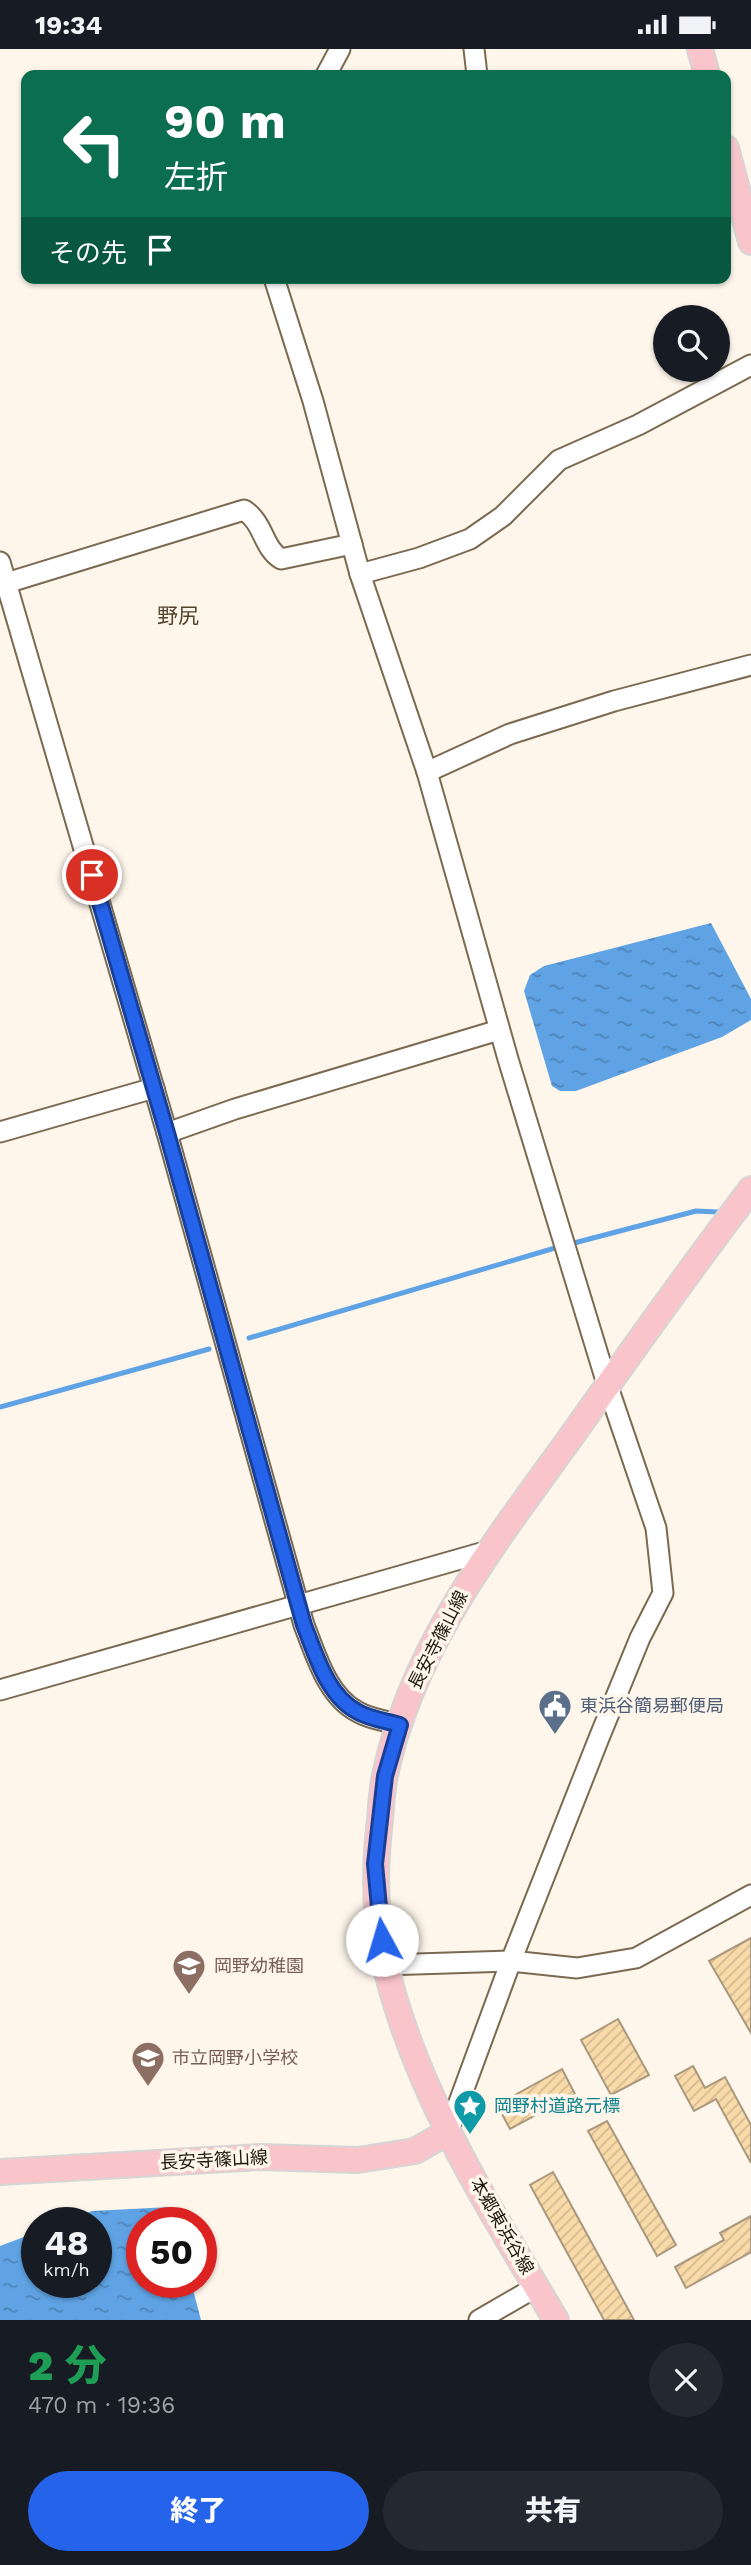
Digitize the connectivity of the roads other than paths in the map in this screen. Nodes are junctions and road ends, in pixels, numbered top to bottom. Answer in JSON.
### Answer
{"nodes":[{"id":1,"x":340,"y":49,"type":"edge"},
{"id":2,"x":474,"y":49,"type":"edge"},
{"id":3,"x":700,"y":49,"type":"edge"},
{"id":4,"x":329,"y":70,"type":"edge"},
{"id":5,"x":476,"y":70,"type":"edge"},
{"id":6,"x":706,"y":70,"type":"edge"},
{"id":7,"x":731,"y":167,"type":"edge"},
{"id":8,"x":751,"y":242,"type":"edge"},
{"id":9,"x":276,"y":284,"type":"edge"},
{"id":10,"x":751,"y":365,"type":"edge"},
{"id":11,"x":352,"y":544,"type":"junction"},
{"id":12,"x":0,"y":562,"type":"edge"},
{"id":13,"x":360,"y":574,"type":"junction"},
{"id":14,"x":3,"y":584,"type":"edge"},
{"id":15,"x":751,"y":665,"type":"edge"},
{"id":16,"x":428,"y":772,"type":"junction"},
{"id":17,"x":499,"y":1030,"type":"junction"},
{"id":18,"x":154,"y":1088,"type":"junction"},
{"id":19,"x":0,"y":1132,"type":"edge"},
{"id":20,"x":167,"y":1133,"type":"junction"},
{"id":21,"x":750,"y":1191,"type":"edge"},
{"id":22,"x":607,"y":1384,"type":"junction"},
{"id":23,"x":488,"y":1551,"type":"junction"},
{"id":24,"x":299,"y":1606,"type":"junction"},
{"id":25,"x":0,"y":1690,"type":"edge"},
{"id":26,"x":400,"y":1725,"type":"junction"},
{"id":27,"x":751,"y":1895,"type":"edge"},
{"id":28,"x":511,"y":1961,"type":"junction"},
{"id":29,"x":385,"y":1965,"type":"junction"},
{"id":30,"x":448,"y":2131,"type":"junction"},
{"id":31,"x":0,"y":2172,"type":"edge"},
{"id":32,"x":536,"y":2287,"type":"junction"},
{"id":33,"x":479,"y":2320,"type":"edge"},
{"id":34,"x":556,"y":2320,"type":"edge"}],
"edges":[{"from":1,"to":4,"type":"street"},
{"from":2,"to":5,"type":"street"},
{"from":3,"to":6,"type":"main road"},
{"from":7,"to":8,"type":"main road"},
{"from":9,"to":11,"type":"street"},
{"from":10,"to":13,"type":"street"},
{"from":11,"to":13,"type":"street"},
{"from":11,"to":14,"type":"street"},
{"from":12,"to":14,"type":"street"},
{"from":13,"to":16,"type":"street"},
{"from":14,"to":18,"type":"street"},
{"from":15,"to":16,"type":"street"},
{"from":16,"to":17,"type":"street"},
{"from":17,"to":20,"type":"street"},
{"from":17,"to":22,"type":"street"},
{"from":18,"to":19,"type":"street"},
{"from":18,"to":20,"type":"street"},
{"from":20,"to":24,"type":"street"},
{"from":21,"to":22,"type":"main road","name":"長安寺篠山線"},
{"from":22,"to":23,"type":"main road","name":"長安寺篠山線"},
{"from":22,"to":28,"type":"street"},
{"from":23,"to":24,"type":"street"},
{"from":23,"to":26,"type":"main road","name":"長安寺篠山線"},
{"from":24,"to":25,"type":"street"},
{"from":24,"to":26,"type":"street"},
{"from":26,"to":29,"type":"main road","name":"長安寺篠山線"},
{"from":27,"to":28,"type":"street"},
{"from":28,"to":29,"type":"street"},
{"from":28,"to":30,"type":"street"},
{"from":29,"to":30,"type":"main road","name":"長安寺篠山線"},
{"from":30,"to":31,"type":"main road","name":"長安寺篠山線"},
{"from":30,"to":32,"type":"main road","name":"本郷東浜谷線"},
{"from":32,"to":33,"type":"street"},
{"from":32,"to":34,"type":"main road","name":"本郷東浜谷線"}]}
